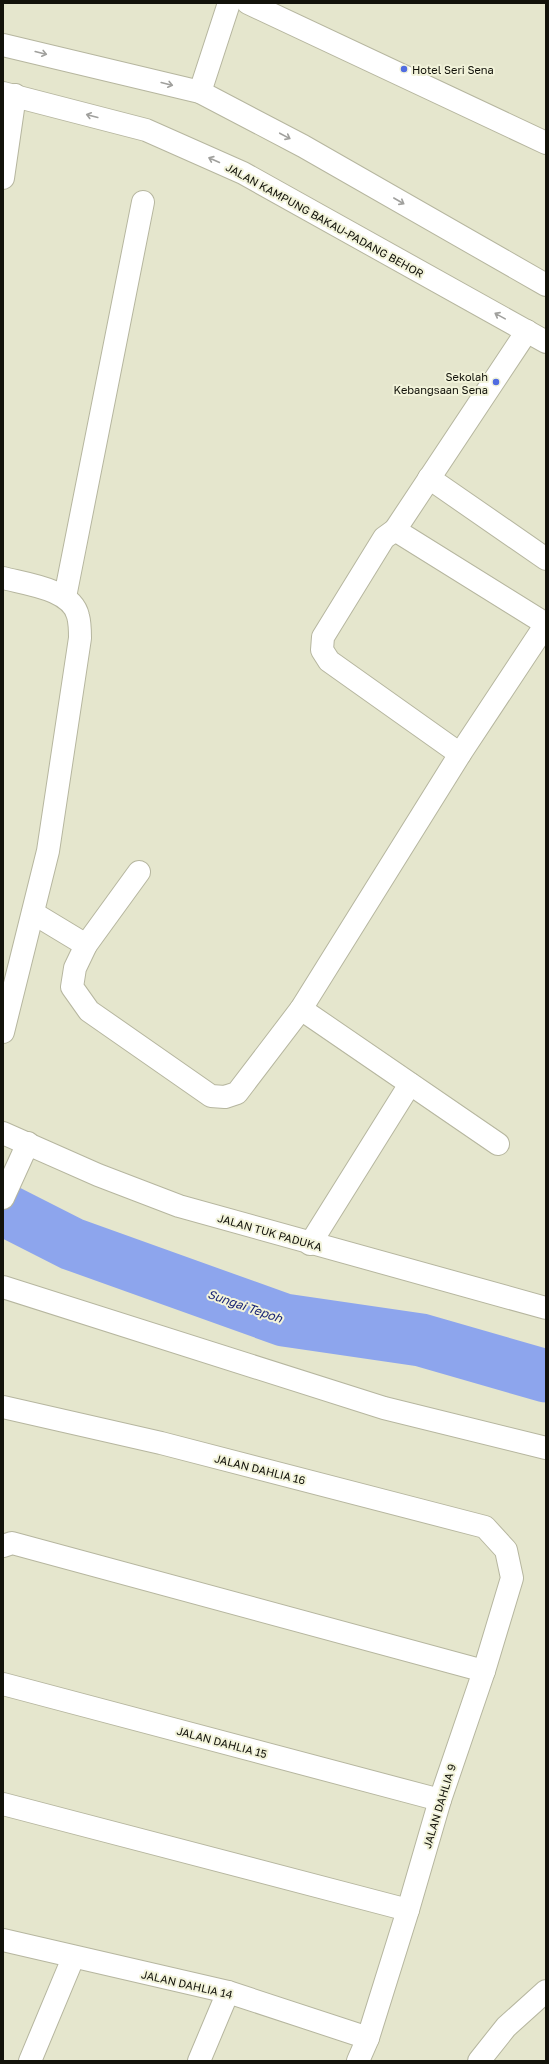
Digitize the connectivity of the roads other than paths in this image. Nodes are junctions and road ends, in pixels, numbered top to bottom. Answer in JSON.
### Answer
{"nodes":[{"id":1,"x":229,"y":3,"type":"edge"},
{"id":2,"x":248,"y":3,"type":"edge"},
{"id":3,"x":3,"y":45,"type":"edge"},
{"id":4,"x":200,"y":92,"type":"junction"},
{"id":5,"x":9,"y":94,"type":"edge"},
{"id":6,"x":546,"y":143,"type":"edge"},
{"id":7,"x":3,"y":178,"type":"edge"},
{"id":8,"x":143,"y":202,"type":"dead end"},
{"id":9,"x":546,"y":285,"type":"edge"},
{"id":10,"x":527,"y":331,"type":"junction"},
{"id":11,"x":546,"y":342,"type":"edge"},
{"id":12,"x":429,"y":478,"type":"junction"},
{"id":13,"x":395,"y":530,"type":"junction"},
{"id":14,"x":546,"y":559,"type":"edge"},
{"id":15,"x":3,"y":578,"type":"edge"},
{"id":16,"x":65,"y":597,"type":"junction"},
{"id":17,"x":546,"y":624,"type":"edge"},
{"id":18,"x":460,"y":754,"type":"junction"},
{"id":19,"x":139,"y":872,"type":"dead end"},
{"id":20,"x":33,"y":913,"type":"junction"},
{"id":21,"x":86,"y":945,"type":"junction"},
{"id":22,"x":301,"y":1009,"type":"junction"},
{"id":23,"x":3,"y":1032,"type":"edge"},
{"id":24,"x":410,"y":1084,"type":"junction"},
{"id":25,"x":3,"y":1132,"type":"edge"},
{"id":26,"x":28,"y":1143,"type":"junction"},
{"id":27,"x":498,"y":1144,"type":"dead end"},
{"id":28,"x":3,"y":1198,"type":"edge"},
{"id":29,"x":310,"y":1244,"type":"junction"},
{"id":30,"x":3,"y":1287,"type":"edge"},
{"id":31,"x":546,"y":1308,"type":"edge"},
{"id":32,"x":3,"y":1407,"type":"edge"},
{"id":33,"x":546,"y":1448,"type":"edge"},
{"id":34,"x":3,"y":1546,"type":"edge"},
{"id":35,"x":506,"y":1550,"type":"joint"},
{"id":36,"x":484,"y":1671,"type":"junction"},
{"id":37,"x":3,"y":1684,"type":"edge"},
{"id":38,"x":440,"y":1800,"type":"junction"},
{"id":39,"x":3,"y":1804,"type":"edge"},
{"id":40,"x":408,"y":1910,"type":"junction"},
{"id":41,"x":3,"y":1940,"type":"edge"},
{"id":42,"x":73,"y":1958,"type":"junction"},
{"id":43,"x":546,"y":1991,"type":"edge"},
{"id":44,"x":228,"y":1992,"type":"junction"},
{"id":45,"x":368,"y":2038,"type":"junction"},
{"id":46,"x":30,"y":2061,"type":"edge"},
{"id":47,"x":199,"y":2061,"type":"edge"},
{"id":48,"x":358,"y":2061,"type":"edge"},
{"id":49,"x":479,"y":2061,"type":"edge"}],
"edges":[{"from":1,"to":4,"type":"street"},
{"from":2,"to":6,"type":"street"},
{"from":3,"to":4,"type":"street","one_way":true},
{"from":4,"to":9,"type":"street","one_way":true},
{"from":5,"to":7,"type":"street"},
{"from":10,"to":5,"type":"street","name":"JALAN KAMPUNG BAKAU-PADANG BEHOR","one_way":true},
{"from":8,"to":16,"type":"street"},
{"from":10,"to":11,"type":"street","name":"JALAN KAMPUNG BAKAU-PADANG BEHOR"},
{"from":10,"to":12,"type":"street"},
{"from":12,"to":13,"type":"street"},
{"from":12,"to":14,"type":"street"},
{"from":13,"to":17,"type":"street"},
{"from":13,"to":18,"type":"street"},
{"from":15,"to":16,"type":"street"},
{"from":16,"to":20,"type":"street"},
{"from":17,"to":18,"type":"street"},
{"from":18,"to":22,"type":"street"},
{"from":19,"to":21,"type":"street"},
{"from":20,"to":21,"type":"street"},
{"from":20,"to":23,"type":"street"},
{"from":21,"to":22,"type":"street"},
{"from":22,"to":24,"type":"street"},
{"from":24,"to":27,"type":"street"},
{"from":24,"to":29,"type":"street"},
{"from":25,"to":26,"type":"street","name":"JALAN TUK PADUKA"},
{"from":26,"to":28,"type":"street"},
{"from":26,"to":29,"type":"street","name":"JALAN TUK PADUKA"},
{"from":29,"to":31,"type":"street","name":"JALAN TUK PADUKA"},
{"from":30,"to":33,"type":"street"},
{"from":32,"to":35,"type":"street","name":"JALAN DAHLIA 16"},
{"from":34,"to":36,"type":"street"},
{"from":35,"to":36,"type":"street","name":"JALAN DAHLIA 9"},
{"from":36,"to":38,"type":"street","name":"JALAN DAHLIA 9"},
{"from":37,"to":38,"type":"street","name":"JALAN DAHLIA 15"},
{"from":38,"to":40,"type":"street","name":"JALAN DAHLIA 9"},
{"from":39,"to":40,"type":"street"},
{"from":40,"to":45,"type":"street","name":"JALAN DAHLIA 9"},
{"from":41,"to":42,"type":"street","name":"JALAN DAHLIA 14"},
{"from":42,"to":44,"type":"street","name":"JALAN DAHLIA 14"},
{"from":42,"to":46,"type":"street"},
{"from":43,"to":49,"type":"street"},
{"from":44,"to":45,"type":"street","name":"JALAN DAHLIA 14"},
{"from":44,"to":47,"type":"street"},
{"from":45,"to":48,"type":"street","name":"JALAN DAHLIA 9"}]}
